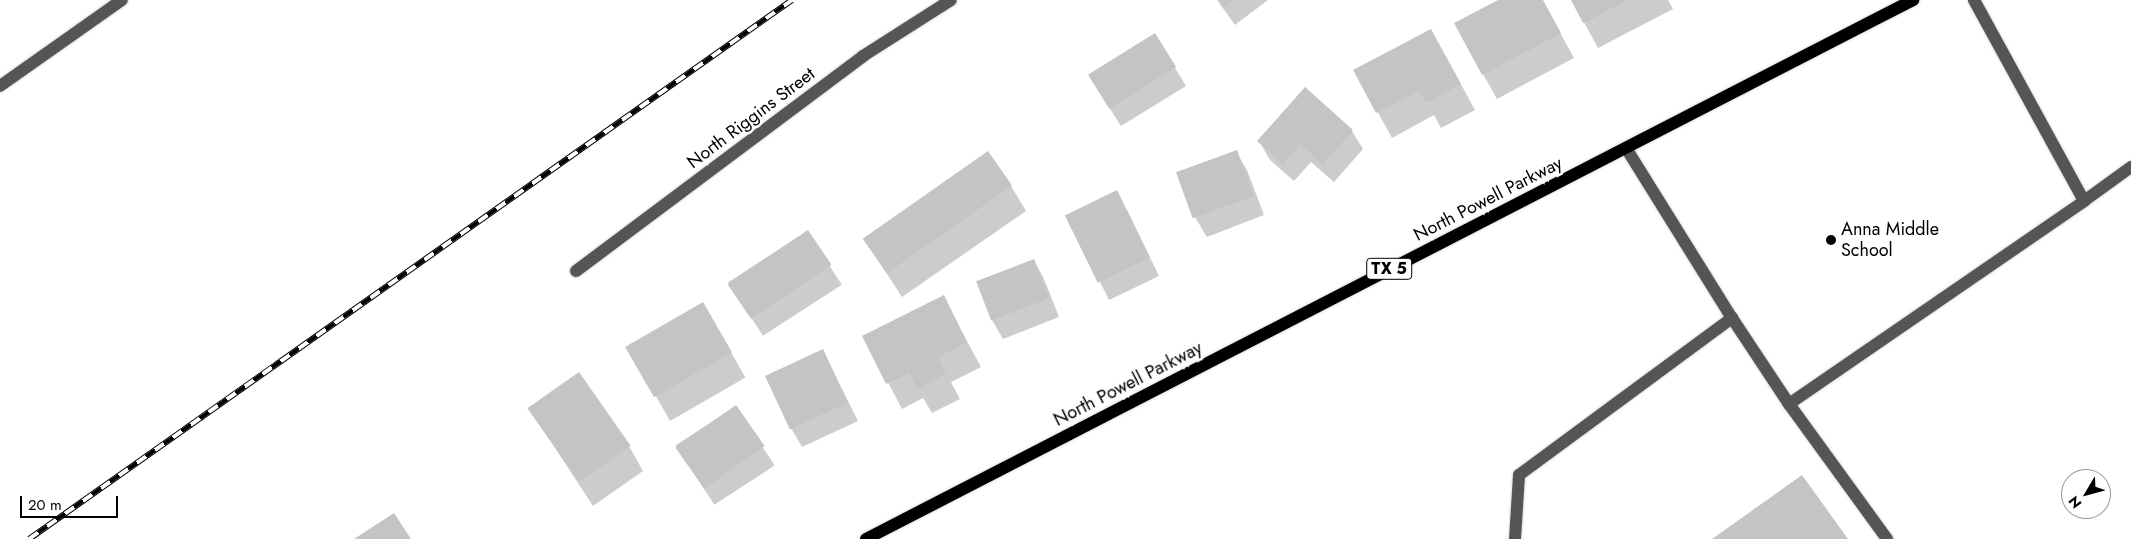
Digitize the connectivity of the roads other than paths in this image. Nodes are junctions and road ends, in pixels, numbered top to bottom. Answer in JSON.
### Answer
{"nodes":[{"id":1,"x":122,"y":0,"type":"edge"},
{"id":2,"x":951,"y":0,"type":"edge"},
{"id":3,"x":1913,"y":0,"type":"edge"},
{"id":4,"x":1974,"y":0,"type":"edge"},
{"id":5,"x":0,"y":86,"type":"edge"},
{"id":6,"x":1626,"y":148,"type":"junction"},
{"id":7,"x":2131,"y":167,"type":"edge"},
{"id":8,"x":2084,"y":201,"type":"junction"},
{"id":9,"x":576,"y":271,"type":"dead end"},
{"id":10,"x":1732,"y":318,"type":"junction"},
{"id":11,"x":1789,"y":404,"type":"junction"},
{"id":12,"x":866,"y":539,"type":"edge"},
{"id":13,"x":1515,"y":539,"type":"edge"},
{"id":14,"x":1887,"y":539,"type":"edge"}],
"edges":[{"from":1,"to":5,"type":"street"},
{"from":2,"to":9,"type":"street","name":"North Riggins Street"},
{"from":3,"to":6,"type":"main road","name":"North Powell Parkway","number":"TX 5"},
{"from":4,"to":8,"type":"street"},
{"from":6,"to":10,"type":"street"},
{"from":6,"to":12,"type":"main road","name":"North Powell Parkway","number":"TX 5"},
{"from":7,"to":8,"type":"street"},
{"from":8,"to":11,"type":"street"},
{"from":10,"to":11,"type":"street"},
{"from":10,"to":13,"type":"street"},
{"from":11,"to":14,"type":"street"}]}
